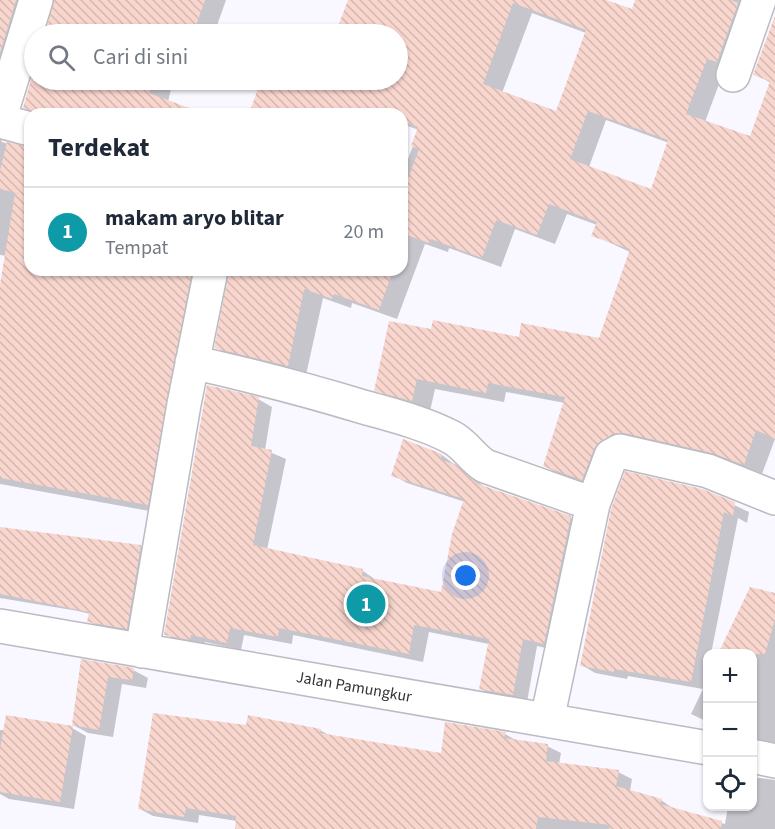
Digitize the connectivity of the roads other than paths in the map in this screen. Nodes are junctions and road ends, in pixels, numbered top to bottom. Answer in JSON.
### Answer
{"nodes":[{"id":1,"x":36,"y":0,"type":"edge"},
{"id":2,"x":759,"y":0,"type":"edge"},
{"id":3,"x":30,"y":24,"type":"edge"},
{"id":4,"x":24,"y":52,"type":"edge"},
{"id":5,"x":733,"y":75,"type":"dead end"},
{"id":6,"x":7,"y":125,"type":"edge"},
{"id":7,"x":210,"y":276,"type":"edge"},
{"id":8,"x":192,"y":362,"type":"junction"},
{"id":9,"x":775,"y":498,"type":"edge"},
{"id":10,"x":593,"y":504,"type":"junction"},
{"id":11,"x":0,"y":626,"type":"edge"},
{"id":12,"x":142,"y":651,"type":"junction"},
{"id":13,"x":547,"y":720,"type":"junction"},
{"id":14,"x":703,"y":747,"type":"edge"},
{"id":15,"x":757,"y":757,"type":"edge"},
{"id":16,"x":775,"y":761,"type":"edge"}],
"edges":[{"from":1,"to":3,"type":"street"},
{"from":2,"to":5,"type":"street"},
{"from":4,"to":6,"type":"street"},
{"from":7,"to":8,"type":"street"},
{"from":8,"to":10,"type":"street"},
{"from":8,"to":12,"type":"street"},
{"from":9,"to":10,"type":"street"},
{"from":10,"to":13,"type":"street"},
{"from":11,"to":12,"type":"street","name":"Jalan Pamungkur"},
{"from":12,"to":13,"type":"street","name":"Jalan Pamungkur"},
{"from":13,"to":14,"type":"street","name":"Jalan Pamungkur"},
{"from":15,"to":16,"type":"street"}]}
